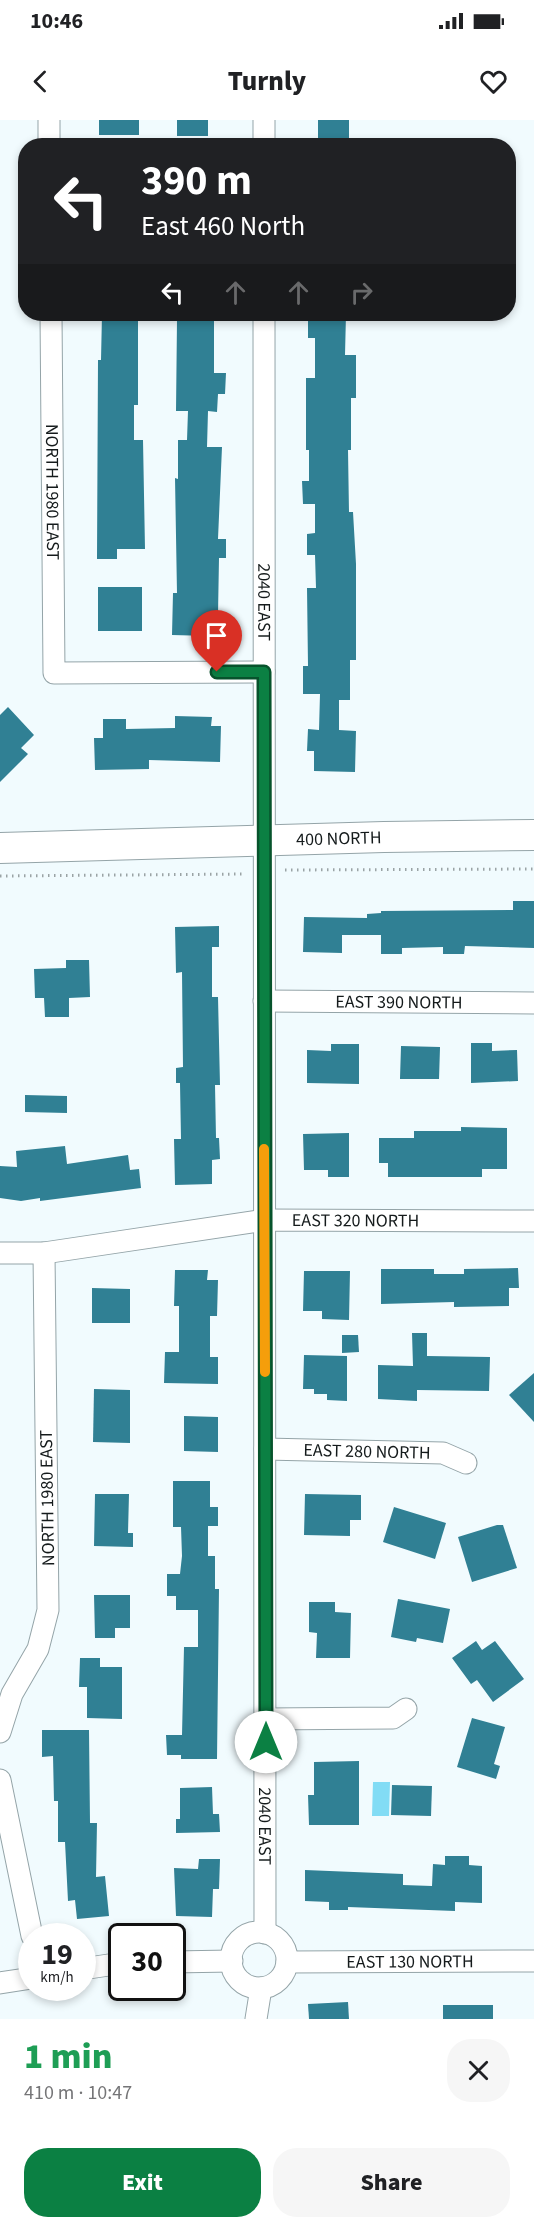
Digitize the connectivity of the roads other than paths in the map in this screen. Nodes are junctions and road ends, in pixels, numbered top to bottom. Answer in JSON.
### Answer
{"nodes":[{"id":1,"x":49,"y":120,"type":"edge"},
{"id":2,"x":264,"y":120,"type":"edge"},
{"id":3,"x":49,"y":138,"type":"edge"},
{"id":4,"x":264,"y":138,"type":"edge"},
{"id":5,"x":51,"y":321,"type":"edge"},
{"id":6,"x":264,"y":321,"type":"edge"},
{"id":7,"x":264,"y":672,"type":"junction"},
{"id":8,"x":534,"y":836,"type":"edge"},
{"id":9,"x":264,"y":841,"type":"junction"},
{"id":10,"x":0,"y":848,"type":"edge"},
{"id":11,"x":264,"y":1001,"type":"junction"},
{"id":12,"x":534,"y":1003,"type":"edge"},
{"id":13,"x":265,"y":1220,"type":"junction"},
{"id":14,"x":534,"y":1221,"type":"edge"},
{"id":15,"x":0,"y":1253,"type":"edge"},
{"id":16,"x":44,"y":1253,"type":"junction"},
{"id":17,"x":265,"y":1449,"type":"junction"},
{"id":18,"x":466,"y":1463,"type":"dead end"},
{"id":19,"x":406,"y":1709,"type":"dead end"},
{"id":20,"x":266,"y":1719,"type":"junction"},
{"id":21,"x":0,"y":1732,"type":"edge"},
{"id":22,"x":0,"y":1780,"type":"edge"},
{"id":23,"x":29,"y":1923,"type":"edge"},
{"id":24,"x":266,"y":1933,"type":"junction"},
{"id":25,"x":232,"y":1961,"type":"junction"},
{"id":26,"x":534,"y":1961,"type":"edge"},
{"id":27,"x":186,"y":1962,"type":"edge"},
{"id":28,"x":287,"y":1962,"type":"junction"},
{"id":29,"x":18,"y":1980,"type":"edge"},
{"id":30,"x":0,"y":1983,"type":"edge"},
{"id":31,"x":261,"y":1988,"type":"junction"},
{"id":32,"x":256,"y":2019,"type":"edge"}],
"edges":[{"from":1,"to":3,"type":"street"},
{"from":2,"to":4,"type":"street"},
{"from":5,"to":7,"type":"street","name":"NORTH 1980 EAST"},
{"from":6,"to":7,"type":"street","name":"2040 EAST"},
{"from":7,"to":9,"type":"street","name":"2040 EAST"},
{"from":8,"to":9,"type":"main road","name":"400 NORTH"},
{"from":9,"to":10,"type":"main road","name":"400 NORTH"},
{"from":9,"to":11,"type":"street","name":"2040 EAST"},
{"from":11,"to":12,"type":"street","name":"EAST 390 NORTH"},
{"from":11,"to":13,"type":"street","name":"2040 EAST"},
{"from":13,"to":14,"type":"street","name":"EAST 320 NORTH"},
{"from":13,"to":16,"type":"street","name":"EAST 320 NORTH"},
{"from":13,"to":17,"type":"street","name":"2040 EAST"},
{"from":15,"to":16,"type":"street","name":"EAST 320 NORTH"},
{"from":16,"to":21,"type":"street","name":"NORTH 1980 EAST"},
{"from":17,"to":18,"type":"street","name":"EAST 280 NORTH"},
{"from":17,"to":20,"type":"street","name":"2040 EAST"},
{"from":19,"to":20,"type":"street"},
{"from":20,"to":24,"type":"street","name":"2040 EAST"},
{"from":22,"to":23,"type":"street"},
{"from":24,"to":25,"type":"street"},
{"from":24,"to":28,"type":"street"},
{"from":25,"to":27,"type":"street"},
{"from":25,"to":31,"type":"street"},
{"from":26,"to":28,"type":"street","name":"EAST 130 NORTH"},
{"from":28,"to":31,"type":"street"},
{"from":29,"to":30,"type":"street"},
{"from":31,"to":32,"type":"street"}]}
